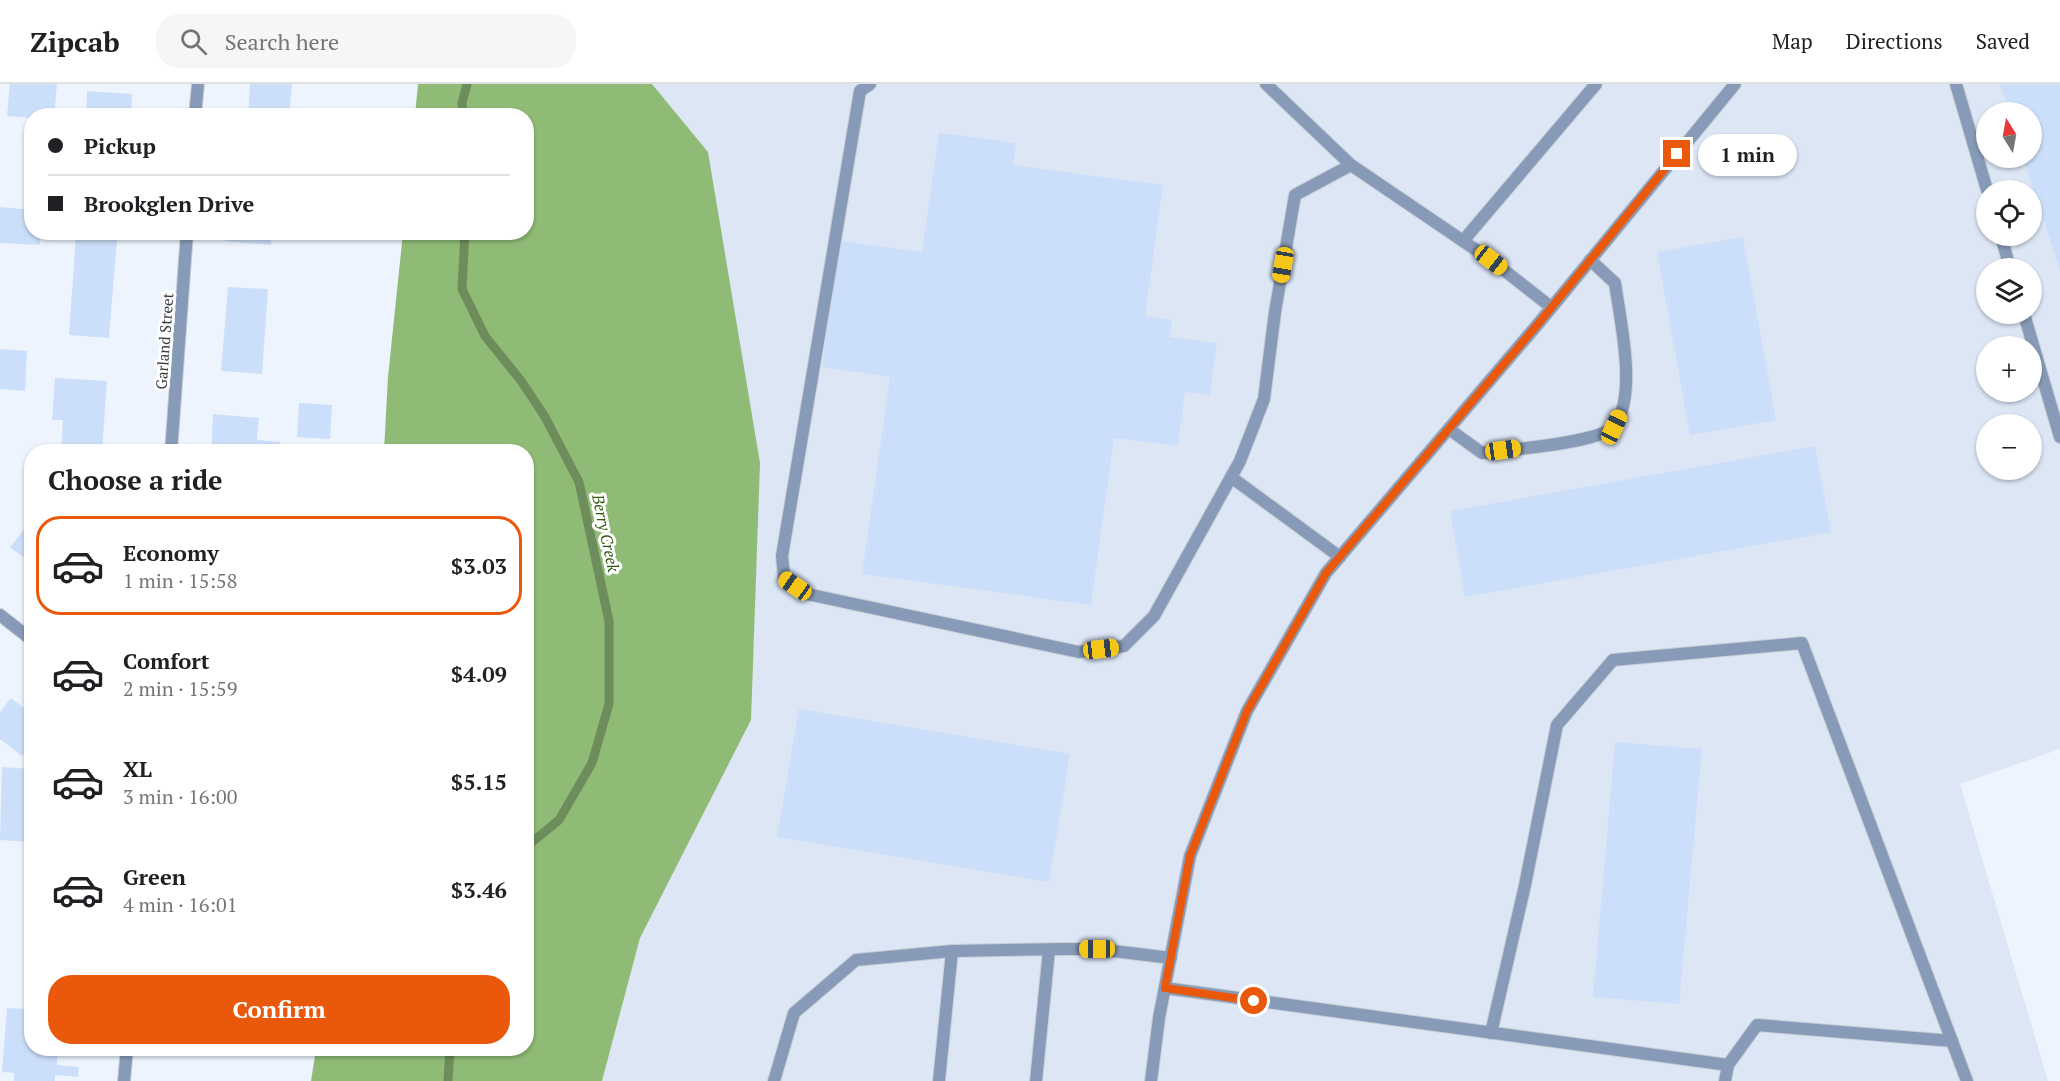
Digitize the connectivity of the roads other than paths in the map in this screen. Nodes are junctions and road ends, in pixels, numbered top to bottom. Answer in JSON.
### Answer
{"nodes":[{"id":1,"x":198,"y":84,"type":"edge"},
{"id":2,"x":870,"y":84,"type":"edge"},
{"id":3,"x":1266,"y":84,"type":"edge"},
{"id":4,"x":1596,"y":84,"type":"edge"},
{"id":5,"x":1735,"y":84,"type":"edge"},
{"id":6,"x":1956,"y":84,"type":"edge"},
{"id":7,"x":196,"y":108,"type":"edge"},
{"id":8,"x":1351,"y":165,"type":"junction"},
{"id":9,"x":1984,"y":180,"type":"edge"},
{"id":10,"x":186,"y":240,"type":"edge"},
{"id":11,"x":1463,"y":241,"type":"junction"},
{"id":12,"x":1590,"y":260,"type":"junction"},
{"id":13,"x":1551,"y":307,"type":"junction"},
{"id":14,"x":2027,"y":324,"type":"edge"},
{"id":15,"x":1449,"y":429,"type":"junction"},
{"id":16,"x":2060,"y":437,"type":"edge"},
{"id":17,"x":172,"y":444,"type":"edge"},
{"id":18,"x":1231,"y":477,"type":"junction"},
{"id":19,"x":1340,"y":557,"type":"junction"},
{"id":20,"x":0,"y":615,"type":"edge"},
{"id":21,"x":24,"y":634,"type":"edge"},
{"id":22,"x":1049,"y":950,"type":"junction"},
{"id":23,"x":952,"y":951,"type":"junction"},
{"id":24,"x":1171,"y":958,"type":"junction"},
{"id":25,"x":1165,"y":988,"type":"junction"},
{"id":26,"x":1491,"y":1033,"type":"junction"},
{"id":27,"x":1952,"y":1041,"type":"junction"},
{"id":28,"x":126,"y":1056,"type":"edge"},
{"id":29,"x":1728,"y":1065,"type":"junction"},
{"id":30,"x":124,"y":1081,"type":"edge"},
{"id":31,"x":774,"y":1081,"type":"edge"},
{"id":32,"x":939,"y":1081,"type":"edge"},
{"id":33,"x":1036,"y":1081,"type":"edge"},
{"id":34,"x":1151,"y":1081,"type":"edge"},
{"id":35,"x":1725,"y":1081,"type":"edge"},
{"id":36,"x":1967,"y":1081,"type":"edge"}],
"edges":[{"from":1,"to":7,"type":"street"},
{"from":2,"to":18,"type":"street"},
{"from":3,"to":8,"type":"street"},
{"from":4,"to":11,"type":"street"},
{"from":5,"to":12,"type":"street"},
{"from":6,"to":9,"type":"street"},
{"from":8,"to":11,"type":"street"},
{"from":8,"to":18,"type":"street"},
{"from":10,"to":17,"type":"street","name":"Garland Street"},
{"from":11,"to":13,"type":"street"},
{"from":12,"to":13,"type":"street"},
{"from":12,"to":15,"type":"street"},
{"from":13,"to":15,"type":"street"},
{"from":14,"to":16,"type":"street"},
{"from":15,"to":19,"type":"street"},
{"from":18,"to":19,"type":"street"},
{"from":19,"to":24,"type":"street"},
{"from":20,"to":21,"type":"street"},
{"from":22,"to":23,"type":"street"},
{"from":22,"to":24,"type":"street"},
{"from":22,"to":33,"type":"street"},
{"from":23,"to":31,"type":"street"},
{"from":23,"to":32,"type":"street"},
{"from":24,"to":25,"type":"street"},
{"from":25,"to":26,"type":"street"},
{"from":25,"to":34,"type":"street"},
{"from":26,"to":27,"type":"street"},
{"from":26,"to":29,"type":"street"},
{"from":27,"to":29,"type":"street"},
{"from":27,"to":36,"type":"street"},
{"from":28,"to":30,"type":"street"},
{"from":29,"to":35,"type":"street"}]}
